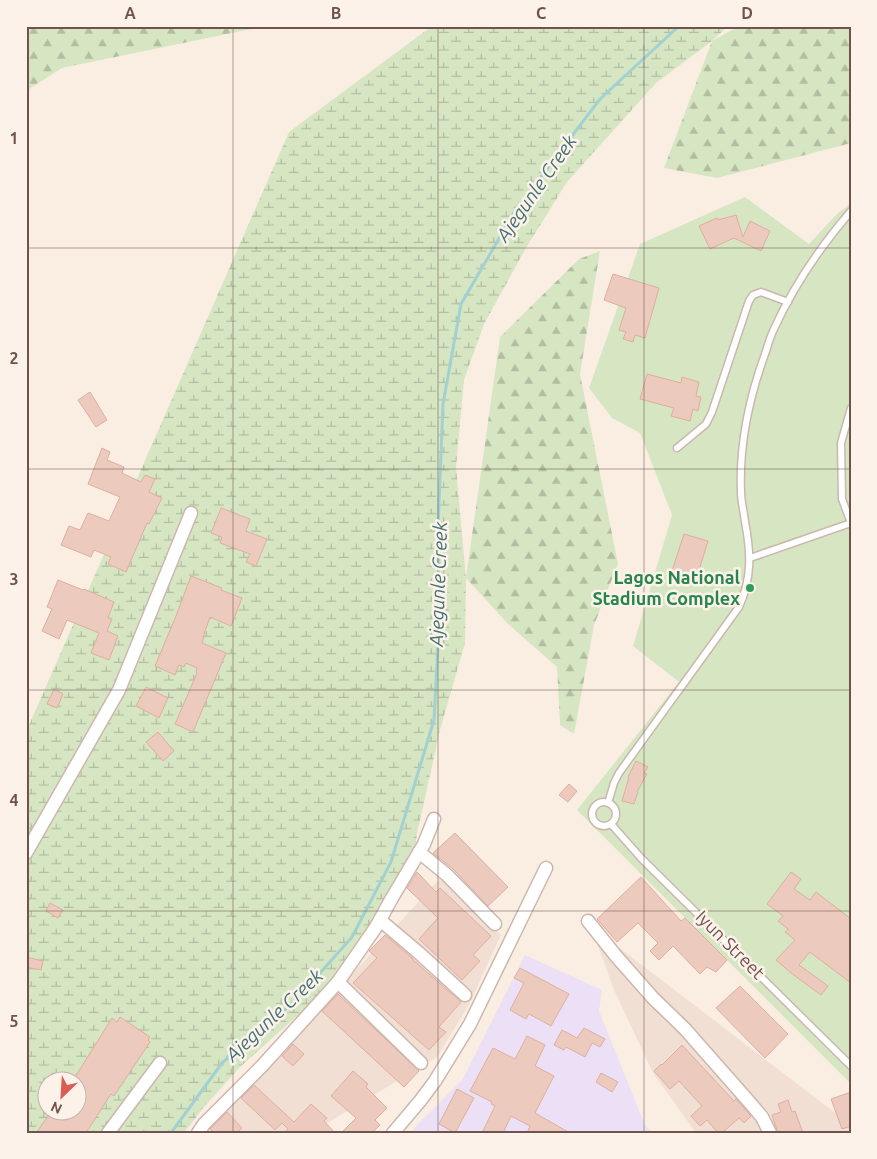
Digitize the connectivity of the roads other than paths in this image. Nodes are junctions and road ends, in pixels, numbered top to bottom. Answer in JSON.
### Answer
{"nodes":[{"id":1,"x":851,"y":211,"type":"edge"},
{"id":2,"x":788,"y":302,"type":"junction"},
{"id":3,"x":851,"y":408,"type":"edge"},
{"id":4,"x":677,"y":448,"type":"dead end"},
{"id":5,"x":192,"y":513,"type":"dead end"},
{"id":6,"x":750,"y":558,"type":"junction"},
{"id":7,"x":608,"y":802,"type":"junction"},
{"id":8,"x":434,"y":819,"type":"dead end"},
{"id":9,"x":611,"y":824,"type":"junction"},
{"id":10,"x":419,"y":852,"type":"junction"},
{"id":11,"x":26,"y":853,"type":"edge"},
{"id":12,"x":546,"y":868,"type":"dead end"},
{"id":13,"x":380,"y":920,"type":"junction"},
{"id":14,"x":588,"y":921,"type":"dead end"},
{"id":15,"x":495,"y":924,"type":"dead end"},
{"id":16,"x":338,"y":982,"type":"junction"},
{"id":17,"x":465,"y":995,"type":"dead end"},
{"id":18,"x":160,"y":1063,"type":"dead end"},
{"id":19,"x":421,"y":1063,"type":"dead end"},
{"id":20,"x":851,"y":1066,"type":"edge"},
{"id":21,"x":108,"y":1133,"type":"edge"},
{"id":22,"x":198,"y":1133,"type":"edge"},
{"id":23,"x":393,"y":1133,"type":"edge"},
{"id":24,"x":770,"y":1133,"type":"edge"}],
"edges":[{"from":1,"to":2,"type":"lane"},
{"from":2,"to":4,"type":"lane"},
{"from":2,"to":6,"type":"lane"},
{"from":3,"to":6,"type":"lane"},
{"from":5,"to":11,"type":"street"},
{"from":6,"to":7,"type":"lane"},
{"from":7,"to":9,"type":"lane"},
{"from":7,"to":9,"type":"lane"},
{"from":8,"to":10,"type":"street"},
{"from":9,"to":20,"type":"lane","name":"Iyun Street"},
{"from":10,"to":13,"type":"street"},
{"from":10,"to":15,"type":"street"},
{"from":12,"to":23,"type":"street"},
{"from":13,"to":16,"type":"street"},
{"from":13,"to":17,"type":"street"},
{"from":14,"to":24,"type":"street"},
{"from":16,"to":19,"type":"street"},
{"from":16,"to":22,"type":"street"},
{"from":18,"to":21,"type":"street"}]}
